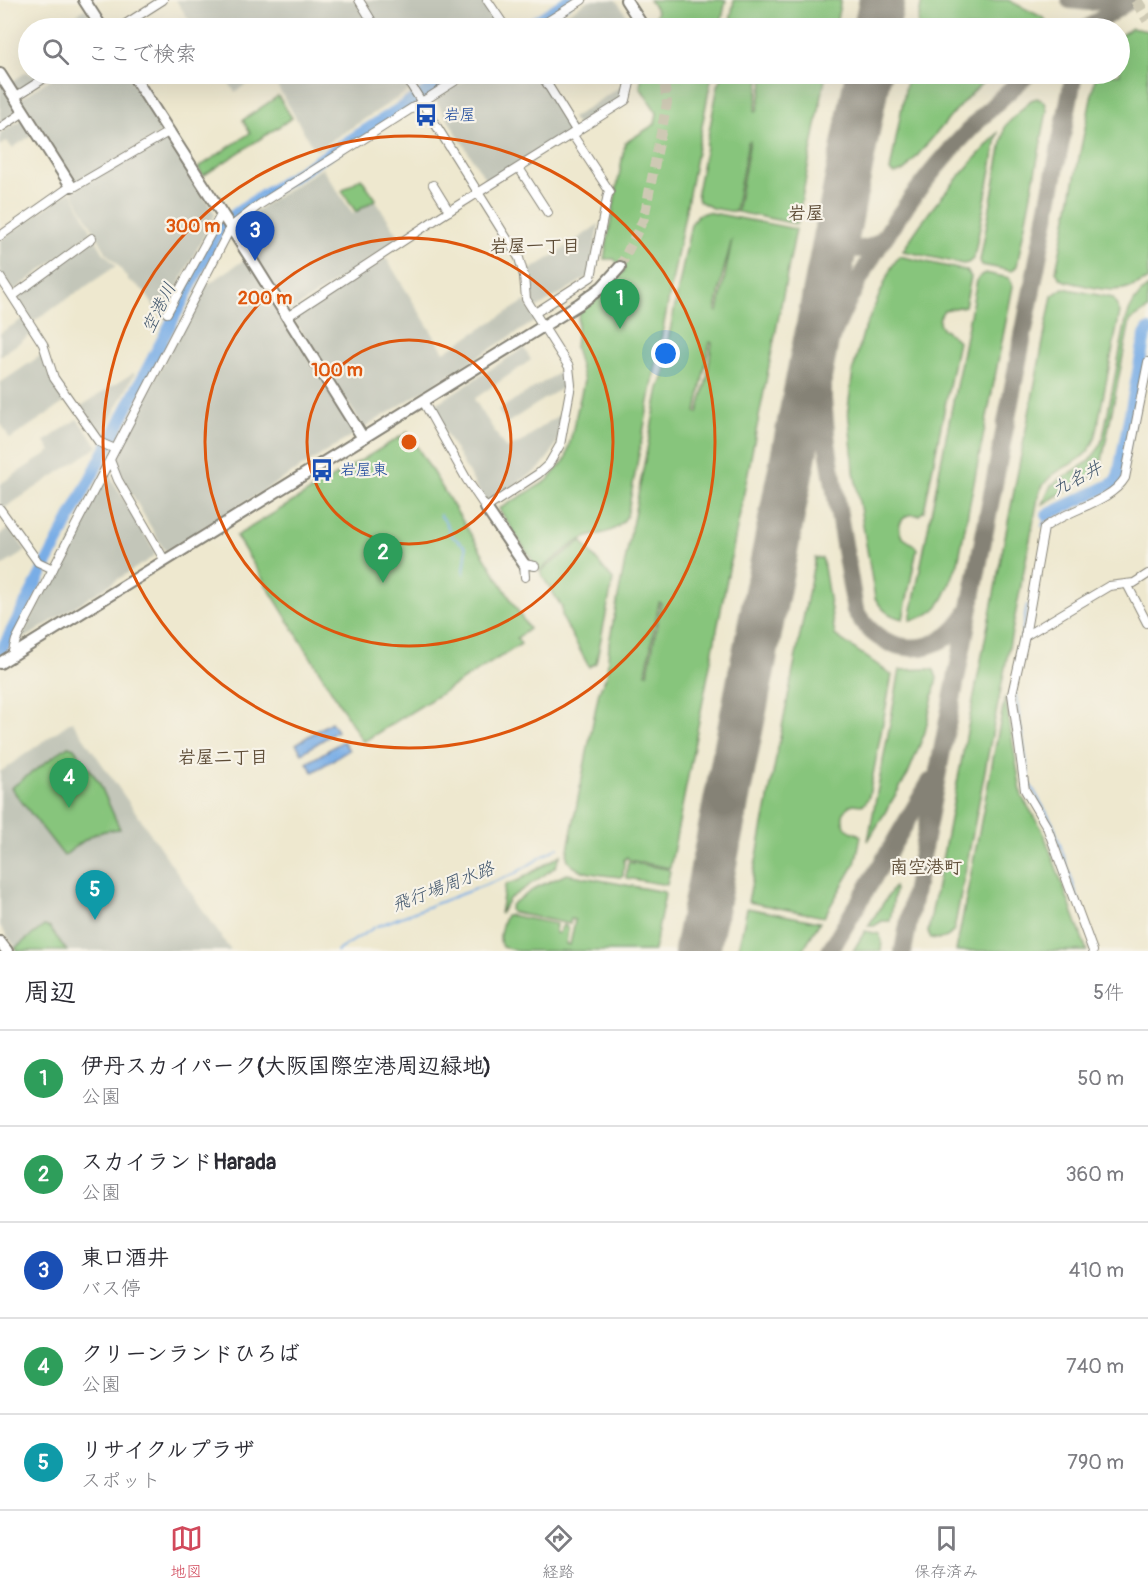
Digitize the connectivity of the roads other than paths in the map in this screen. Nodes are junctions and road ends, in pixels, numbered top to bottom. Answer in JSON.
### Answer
{"nodes":[{"id":1,"x":84,"y":0,"type":"edge"},
{"id":2,"x":163,"y":0,"type":"edge"},
{"id":3,"x":359,"y":0,"type":"edge"},
{"id":4,"x":487,"y":0,"type":"edge"},
{"id":5,"x":582,"y":0,"type":"edge"},
{"id":6,"x":626,"y":0,"type":"edge"},
{"id":7,"x":96,"y":18,"type":"edge"},
{"id":8,"x":135,"y":18,"type":"edge"},
{"id":9,"x":370,"y":18,"type":"edge"},
{"id":10,"x":499,"y":18,"type":"edge"},
{"id":11,"x":553,"y":18,"type":"edge"},
{"id":12,"x":637,"y":18,"type":"edge"},
{"id":13,"x":0,"y":74,"type":"edge"},
{"id":14,"x":35,"y":84,"type":"edge"},
{"id":15,"x":139,"y":84,"type":"edge"},
{"id":16,"x":410,"y":84,"type":"edge"},
{"id":17,"x":449,"y":84,"type":"edge"},
{"id":18,"x":547,"y":84,"type":"edge"},
{"id":19,"x":630,"y":84,"type":"edge"},
{"id":20,"x":15,"y":97,"type":"junction"},
{"id":21,"x":421,"y":100,"type":"junction"},
{"id":22,"x":24,"y":112,"type":"junction"},
{"id":23,"x":0,"y":128,"type":"edge"},
{"id":24,"x":170,"y":131,"type":"junction"},
{"id":25,"x":574,"y":133,"type":"junction"},
{"id":26,"x":519,"y":168,"type":"junction"},
{"id":27,"x":433,"y":185,"type":"dead end"},
{"id":28,"x":71,"y":186,"type":"junction"},
{"id":29,"x":479,"y":193,"type":"junction"},
{"id":30,"x":449,"y":211,"type":"junction"},
{"id":31,"x":548,"y":213,"type":"dead end"},
{"id":32,"x":226,"y":220,"type":"junction"},
{"id":33,"x":0,"y":236,"type":"edge"},
{"id":34,"x":92,"y":238,"type":"dead end"},
{"id":35,"x":620,"y":267,"type":"tunnel mouth"},
{"id":36,"x":0,"y":277,"type":"edge"},
{"id":37,"x":13,"y":296,"type":"junction"},
{"id":38,"x":167,"y":313,"type":"dead end"},
{"id":39,"x":535,"y":313,"type":"junction"},
{"id":40,"x":288,"y":317,"type":"junction"},
{"id":41,"x":544,"y":326,"type":"junction"},
{"id":42,"x":1148,"y":362,"type":"edge"},
{"id":43,"x":423,"y":401,"type":"junction"},
{"id":44,"x":363,"y":438,"type":"junction"},
{"id":45,"x":114,"y":448,"type":"junction"},
{"id":46,"x":110,"y":460,"type":"junction"},
{"id":47,"x":486,"y":508,"type":"junction"},
{"id":48,"x":0,"y":509,"type":"edge"},
{"id":49,"x":165,"y":561,"type":"junction"},
{"id":50,"x":529,"y":565,"type":"joint"},
{"id":51,"x":52,"y":569,"type":"junction"},
{"id":52,"x":1148,"y":574,"type":"edge"},
{"id":53,"x":525,"y":576,"type":"dead end"},
{"id":54,"x":1127,"y":584,"type":"junction"},
{"id":55,"x":1148,"y":623,"type":"edge"},
{"id":56,"x":1025,"y":636,"type":"junction"},
{"id":57,"x":6,"y":659,"type":"edge"},
{"id":58,"x":0,"y":942,"type":"edge"},
{"id":59,"x":7,"y":951,"type":"edge"},
{"id":60,"x":1093,"y":951,"type":"edge"}],
"edges":[{"from":1,"to":7,"type":"street"},
{"from":2,"to":8,"type":"street"},
{"from":3,"to":9,"type":"street"},
{"from":4,"to":10,"type":"street"},
{"from":5,"to":11,"type":"street"},
{"from":6,"to":12,"type":"street"},
{"from":13,"to":20,"type":"street"},
{"from":14,"to":20,"type":"street"},
{"from":15,"to":24,"type":"street"},
{"from":16,"to":21,"type":"street"},
{"from":17,"to":21,"type":"street"},
{"from":18,"to":25,"type":"street"},
{"from":19,"to":25,"type":"street"},
{"from":20,"to":22,"type":"street"},
{"from":21,"to":29,"type":"street"},
{"from":21,"to":32,"type":"street"},
{"from":22,"to":23,"type":"street"},
{"from":22,"to":28,"type":"street"},
{"from":24,"to":28,"type":"street"},
{"from":24,"to":32,"type":"street"},
{"from":25,"to":26,"type":"street"},
{"from":25,"to":39,"type":"street"},
{"from":26,"to":29,"type":"street"},
{"from":26,"to":31,"type":"street"},
{"from":27,"to":30,"type":"street"},
{"from":28,"to":33,"type":"street"},
{"from":29,"to":30,"type":"street"},
{"from":29,"to":39,"type":"street"},
{"from":30,"to":40,"type":"street"},
{"from":32,"to":38,"type":"street"},
{"from":32,"to":40,"type":"street"},
{"from":32,"to":45,"type":"street"},
{"from":34,"to":37,"type":"street"},
{"from":35,"to":41,"type":"street"},
{"from":36,"to":37,"type":"street"},
{"from":37,"to":45,"type":"street"},
{"from":39,"to":41,"type":"street"},
{"from":40,"to":44,"type":"street"},
{"from":41,"to":43,"type":"street"},
{"from":41,"to":47,"type":"street"},
{"from":42,"to":56,"type":"street"},
{"from":43,"to":44,"type":"street"},
{"from":43,"to":47,"type":"street"},
{"from":44,"to":49,"type":"street"},
{"from":45,"to":46,"type":"street"},
{"from":46,"to":49,"type":"street"},
{"from":46,"to":51,"type":"street"},
{"from":47,"to":50,"type":"street"},
{"from":48,"to":51,"type":"street"},
{"from":49,"to":57,"type":"street"},
{"from":50,"to":53,"type":"street"},
{"from":51,"to":57,"type":"street"},
{"from":52,"to":54,"type":"street"},
{"from":54,"to":55,"type":"street"},
{"from":54,"to":56,"type":"street"},
{"from":56,"to":60,"type":"street"},
{"from":58,"to":59,"type":"street"}]}
